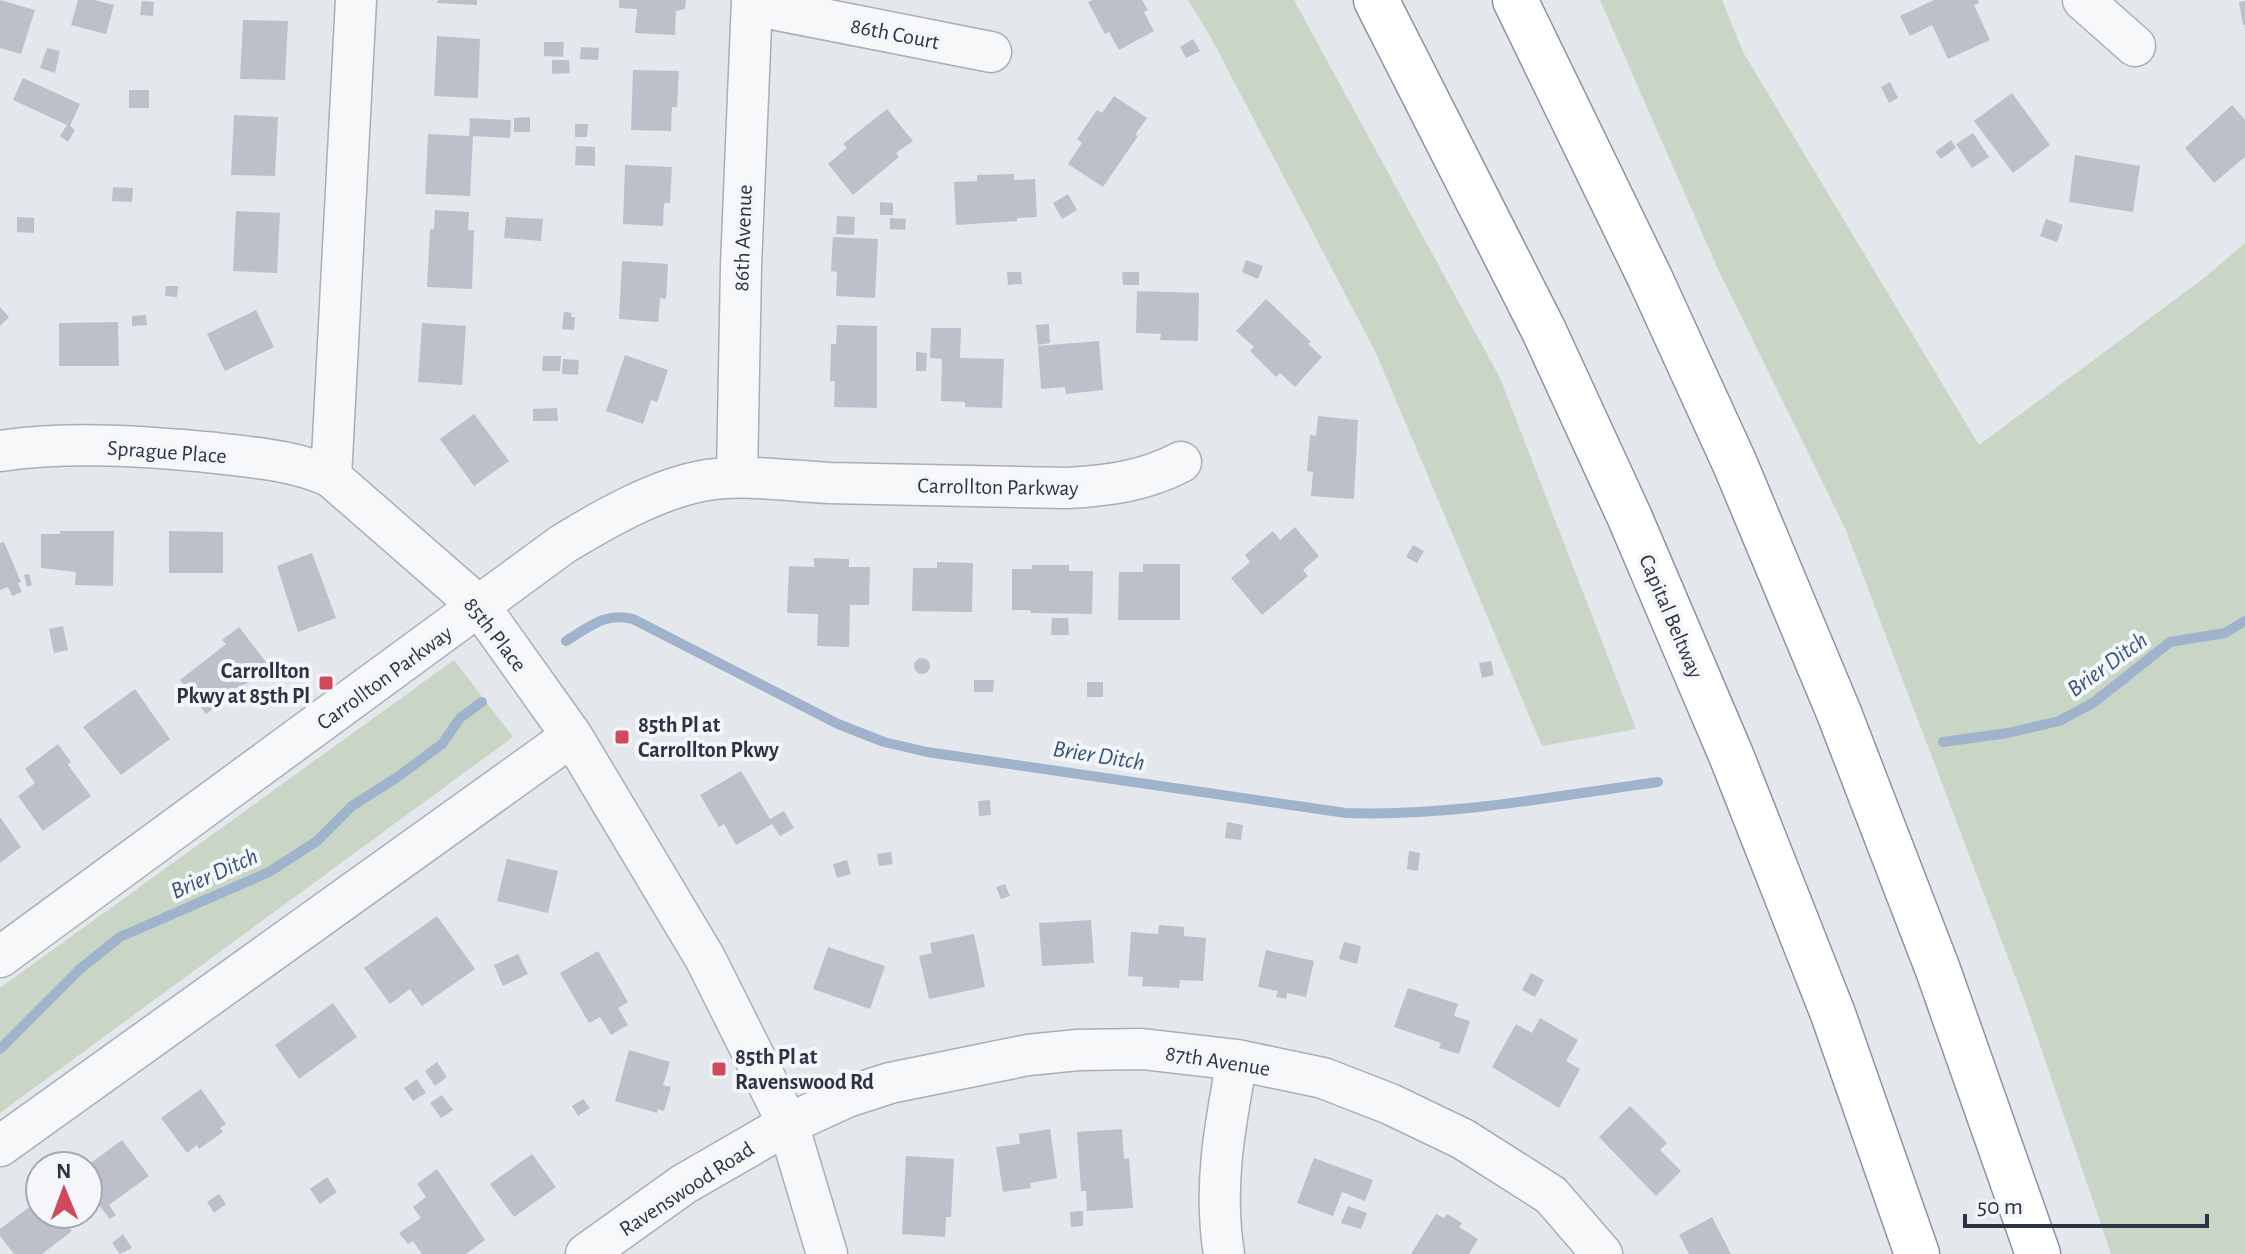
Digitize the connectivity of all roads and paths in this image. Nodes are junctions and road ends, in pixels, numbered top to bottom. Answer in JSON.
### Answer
{"nodes":[{"id":1,"x":356,"y":0,"type":"edge"},
{"id":2,"x":1376,"y":0,"type":"edge"},
{"id":3,"x":1515,"y":0,"type":"edge"},
{"id":4,"x":2083,"y":0,"type":"edge"},
{"id":5,"x":752,"y":2,"type":"edge"},
{"id":6,"x":2135,"y":46,"type":"dead end"},
{"id":7,"x":991,"y":52,"type":"dead end"},
{"id":8,"x":0,"y":451,"type":"edge"},
{"id":9,"x":1181,"y":462,"type":"dead end"},
{"id":10,"x":737,"y":476,"type":"junction"},
{"id":11,"x":331,"y":477,"type":"junction"},
{"id":12,"x":480,"y":607,"type":"junction"},
{"id":13,"x":572,"y":736,"type":"junction"},
{"id":14,"x":0,"y":957,"type":"edge"},
{"id":15,"x":1237,"y":1060,"type":"junction"},
{"id":16,"x":788,"y":1124,"type":"junction"},
{"id":17,"x":0,"y":1146,"type":"edge"},
{"id":18,"x":586,"y":1254,"type":"edge"},
{"id":19,"x":827,"y":1254,"type":"edge"},
{"id":20,"x":1224,"y":1254,"type":"edge"},
{"id":21,"x":1602,"y":1254,"type":"edge"},
{"id":22,"x":1917,"y":1254,"type":"edge"},
{"id":23,"x":2038,"y":1254,"type":"edge"}],
"edges":[{"from":1,"to":11,"type":"street"},
{"from":2,"to":22,"type":"highway","name":"Capital Beltway"},
{"from":3,"to":23,"type":"highway"},
{"from":4,"to":6,"type":"street"},
{"from":5,"to":7,"type":"street","name":"86th Court"},
{"from":5,"to":10,"type":"street","name":"86th Avenue"},
{"from":8,"to":11,"type":"street","name":"Sprague Place"},
{"from":9,"to":10,"type":"street","name":"Carrollton Parkway"},
{"from":10,"to":12,"type":"street","name":"Carrollton Parkway"},
{"from":11,"to":12,"type":"street","name":"85th Place"},
{"from":12,"to":13,"type":"street","name":"85th Place"},
{"from":12,"to":14,"type":"street","name":"Carrollton Parkway"},
{"from":13,"to":16,"type":"street","name":"85th Place"},
{"from":13,"to":17,"type":"street"},
{"from":15,"to":16,"type":"street","name":"87th Avenue"},
{"from":15,"to":20,"type":"street"},
{"from":15,"to":21,"type":"street","name":"87th Avenue"},
{"from":16,"to":18,"type":"street","name":"Ravenswood Road"},
{"from":16,"to":19,"type":"street","name":"85th Place"}]}
